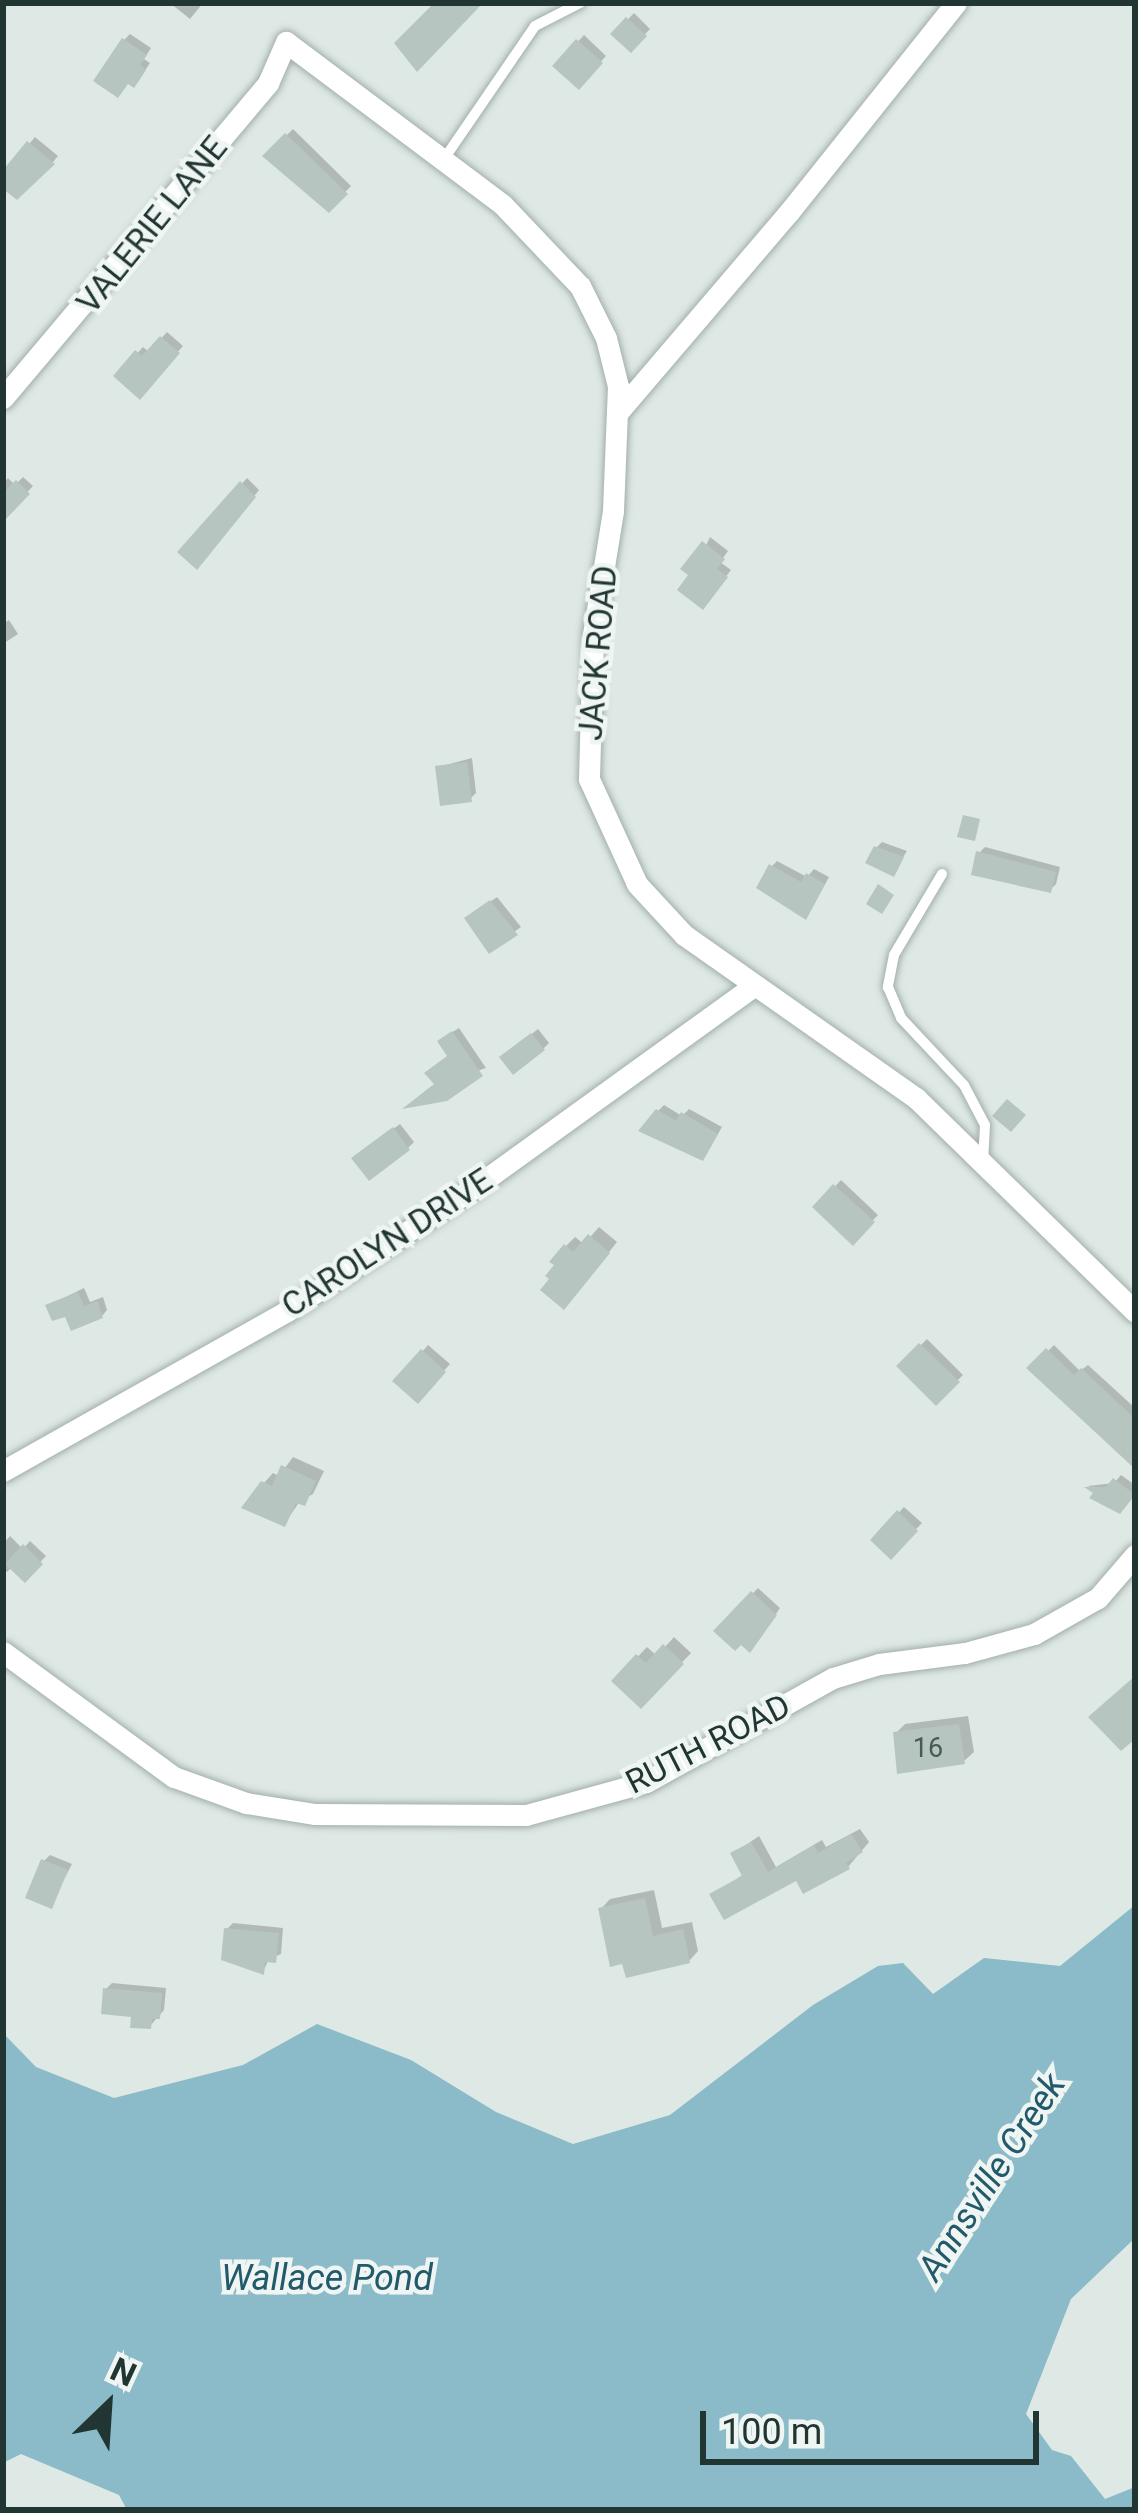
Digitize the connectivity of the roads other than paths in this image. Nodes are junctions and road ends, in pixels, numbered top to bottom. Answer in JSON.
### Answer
{"nodes":[{"id":1,"x":580,"y":3,"type":"edge"},
{"id":2,"x":956,"y":3,"type":"edge"},
{"id":3,"x":286,"y":42,"type":"joint"},
{"id":4,"x":444,"y":158,"type":"junction"},
{"id":5,"x":3,"y":398,"type":"edge"},
{"id":6,"x":619,"y":411,"type":"junction"},
{"id":7,"x":942,"y":874,"type":"dead end"},
{"id":8,"x":753,"y":986,"type":"junction"},
{"id":9,"x":983,"y":1161,"type":"junction"},
{"id":10,"x":1135,"y":1312,"type":"edge"},
{"id":11,"x":3,"y":1471,"type":"edge"},
{"id":12,"x":1135,"y":1555,"type":"edge"},
{"id":13,"x":3,"y":1652,"type":"edge"}],
"edges":[{"from":1,"to":4,"type":"lane"},
{"from":2,"to":6,"type":"street"},
{"from":3,"to":4,"type":"street","name":"JACK ROAD"},
{"from":3,"to":5,"type":"street","name":"VALERIE LANE"},
{"from":4,"to":6,"type":"street","name":"JACK ROAD"},
{"from":6,"to":8,"type":"street","name":"JACK ROAD"},
{"from":7,"to":9,"type":"lane"},
{"from":8,"to":9,"type":"street","name":"JACK ROAD"},
{"from":8,"to":11,"type":"street","name":"CAROLYN DRIVE"},
{"from":9,"to":10,"type":"street","name":"JACK ROAD"},
{"from":12,"to":13,"type":"street","name":"RUTH ROAD"}]}
